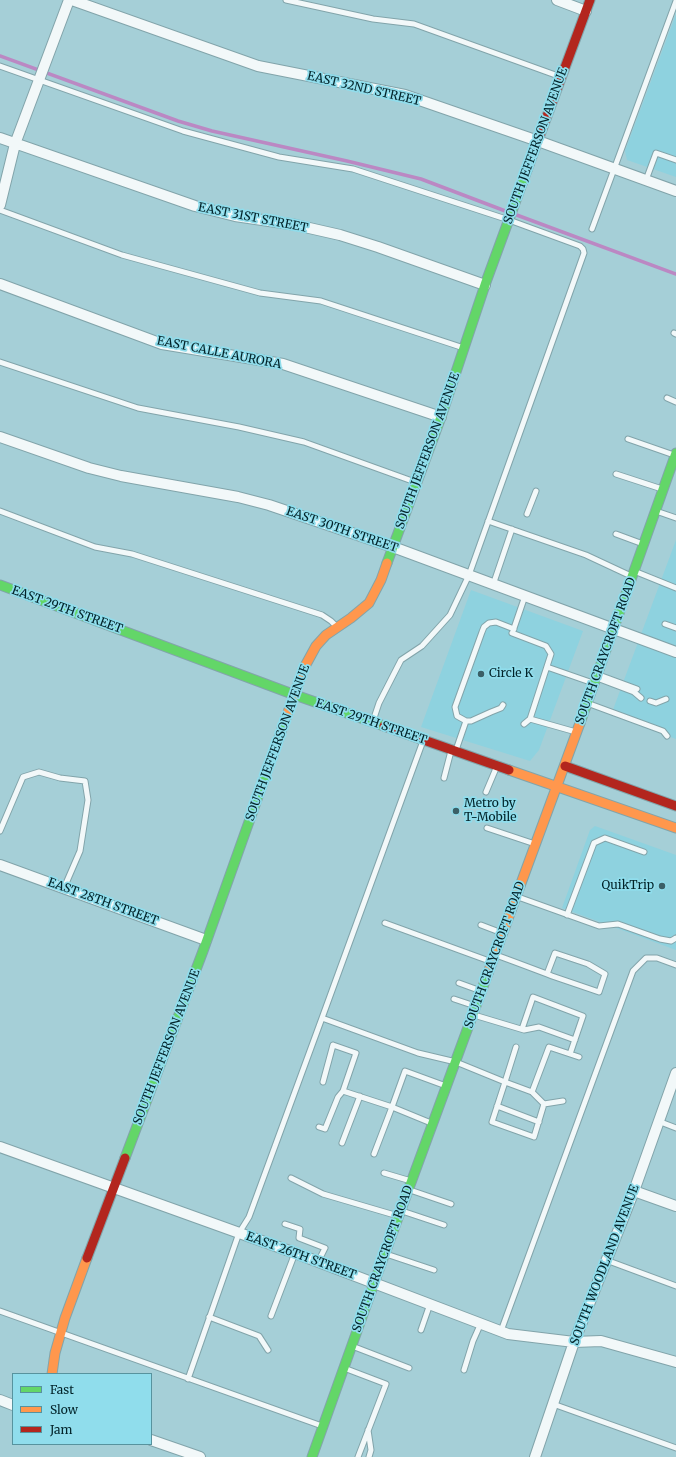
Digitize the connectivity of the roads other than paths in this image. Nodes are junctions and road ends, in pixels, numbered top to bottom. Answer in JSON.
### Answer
{"nodes":[{"id":1,"x":69,"y":0,"type":"edge"},
{"id":2,"x":72,"y":0,"type":"edge"},
{"id":3,"x":286,"y":0,"type":"edge"},
{"id":4,"x":556,"y":0,"type":"edge"},
{"id":5,"x":590,"y":0,"type":"edge"},
{"id":6,"x":676,"y":1,"type":"edge"},
{"id":7,"x":586,"y":11,"type":"junction"},
{"id":8,"x":0,"y":66,"type":"edge"},
{"id":9,"x":562,"y":77,"type":"junction"},
{"id":10,"x":39,"y":80,"type":"junction"},
{"id":11,"x":0,"y":138,"type":"edge"},
{"id":12,"x":538,"y":141,"type":"junction"},
{"id":13,"x":15,"y":144,"type":"junction"},
{"id":14,"x":676,"y":160,"type":"edge"},
{"id":15,"x":614,"y":168,"type":"junction"},
{"id":16,"x":646,"y":180,"type":"junction"},
{"id":17,"x":676,"y":191,"type":"edge"},
{"id":18,"x":0,"y":205,"type":"edge"},
{"id":19,"x":0,"y":210,"type":"edge"},
{"id":20,"x":509,"y":220,"type":"junction"},
{"id":21,"x":592,"y":230,"type":"dead end"},
{"id":22,"x":0,"y":284,"type":"edge"},
{"id":23,"x":485,"y":285,"type":"junction"},
{"id":24,"x":464,"y":348,"type":"junction"},
{"id":25,"x":0,"y":362,"type":"edge"},
{"id":26,"x":667,"y":398,"type":"dead end"},
{"id":27,"x":676,"y":402,"type":"edge"},
{"id":28,"x":441,"y":417,"type":"junction"},
{"id":29,"x":0,"y":437,"type":"edge"},
{"id":30,"x":628,"y":439,"type":"dead end"},
{"id":31,"x":675,"y":459,"type":"edge"},
{"id":32,"x":616,"y":474,"type":"dead end"},
{"id":33,"x":416,"y":483,"type":"junction"},
{"id":34,"x":663,"y":490,"type":"junction"},
{"id":35,"x":536,"y":491,"type":"dead end"},
{"id":36,"x":656,"y":510,"type":"junction"},
{"id":37,"x":0,"y":511,"type":"edge"},
{"id":38,"x":527,"y":514,"type":"dead end"},
{"id":39,"x":676,"y":518,"type":"edge"},
{"id":40,"x":488,"y":521,"type":"junction"},
{"id":41,"x":512,"y":529,"type":"junction"},
{"id":42,"x":616,"y":534,"type":"dead end"},
{"id":43,"x":644,"y":544,"type":"junction"},
{"id":44,"x":393,"y":547,"type":"junction"},
{"id":45,"x":633,"y":574,"type":"junction"},
{"id":46,"x":468,"y":575,"type":"junction"},
{"id":47,"x":493,"y":584,"type":"junction"},
{"id":48,"x":0,"y":585,"type":"edge"},
{"id":49,"x":676,"y":588,"type":"edge"},
{"id":50,"x":525,"y":596,"type":"junction"},
{"id":51,"x":665,"y":624,"type":"dead end"},
{"id":52,"x":338,"y":627,"type":"junction"},
{"id":53,"x":676,"y":628,"type":"edge"},
{"id":54,"x":613,"y":630,"type":"junction"},
{"id":55,"x":513,"y":633,"type":"junction"},
{"id":56,"x":676,"y":652,"type":"edge"},
{"id":57,"x":547,"y":667,"type":"junction"},
{"id":58,"x":596,"y":678,"type":"junction"},
{"id":59,"x":637,"y":689,"type":"dead end"},
{"id":60,"x":295,"y":695,"type":"junction"},
{"id":61,"x":641,"y":698,"type":"dead end"},
{"id":62,"x":666,"y":699,"type":"dead end"},
{"id":63,"x":650,"y":701,"type":"dead end"},
{"id":64,"x":587,"y":703,"type":"junction"},
{"id":65,"x":503,"y":705,"type":"dead end"},
{"id":66,"x":530,"y":719,"type":"junction"},
{"id":67,"x":466,"y":721,"type":"junction"},
{"id":68,"x":372,"y":722,"type":"junction"},
{"id":69,"x":524,"y":724,"type":"dead end"},
{"id":70,"x":577,"y":732,"type":"junction"},
{"id":71,"x":667,"y":736,"type":"dead end"},
{"id":72,"x":423,"y":740,"type":"junction"},
{"id":73,"x":454,"y":750,"type":"junction"},
{"id":74,"x":497,"y":766,"type":"junction"},
{"id":75,"x":565,"y":766,"type":"junction"},
{"id":76,"x":444,"y":778,"type":"dead end"},
{"id":77,"x":557,"y":787,"type":"junction"},
{"id":78,"x":486,"y":792,"type":"dead end"},
{"id":79,"x":676,"y":806,"type":"edge"},
{"id":80,"x":487,"y":828,"type":"dead end"},
{"id":81,"x":676,"y":828,"type":"edge"},
{"id":82,"x":0,"y":831,"type":"edge"},
{"id":83,"x":536,"y":844,"type":"junction"},
{"id":84,"x":644,"y":852,"type":"dead end"},
{"id":85,"x":0,"y":864,"type":"edge"},
{"id":86,"x":64,"y":888,"type":"junction"},
{"id":87,"x":517,"y":897,"type":"junction"},
{"id":88,"x":567,"y":915,"type":"junction"},
{"id":89,"x":385,"y":923,"type":"dead end"},
{"id":90,"x":481,"y":925,"type":"dead end"},
{"id":91,"x":503,"y":934,"type":"junction"},
{"id":92,"x":676,"y":938,"type":"edge"},
{"id":93,"x":206,"y":940,"type":"junction"},
{"id":94,"x":494,"y":958,"type":"junction"},
{"id":95,"x":676,"y":965,"type":"edge"},
{"id":96,"x":547,"y":974,"type":"junction"},
{"id":97,"x":459,"y":983,"type":"dead end"},
{"id":98,"x":482,"y":991,"type":"junction"},
{"id":99,"x":454,"y":999,"type":"dead end"},
{"id":100,"x":474,"y":1011,"type":"junction"},
{"id":101,"x":322,"y":1018,"type":"junction"},
{"id":102,"x":522,"y":1029,"type":"junction"},
{"id":103,"x":575,"y":1040,"type":"junction"},
{"id":104,"x":516,"y":1047,"type":"dead end"},
{"id":105,"x":570,"y":1054,"type":"junction"},
{"id":106,"x":579,"y":1057,"type":"dead end"},
{"id":107,"x":456,"y":1062,"type":"junction"},
{"id":108,"x":676,"y":1073,"type":"edge"},
{"id":109,"x":322,"y":1082,"type":"dead end"},
{"id":110,"x":505,"y":1082,"type":"junction"},
{"id":111,"x":447,"y":1086,"type":"junction"},
{"id":112,"x":343,"y":1091,"type":"junction"},
{"id":113,"x":532,"y":1092,"type":"junction"},
{"id":114,"x":360,"y":1096,"type":"junction"},
{"id":115,"x":563,"y":1101,"type":"dead end"},
{"id":116,"x":544,"y":1104,"type":"junction"},
{"id":117,"x":497,"y":1106,"type":"junction"},
{"id":118,"x":392,"y":1107,"type":"junction"},
{"id":119,"x":658,"y":1121,"type":"junction"},
{"id":120,"x":539,"y":1122,"type":"junction"},
{"id":121,"x":433,"y":1124,"type":"junction"},
{"id":122,"x":319,"y":1127,"type":"dead end"},
{"id":123,"x":676,"y":1128,"type":"edge"},
{"id":124,"x":342,"y":1143,"type":"dead end"},
{"id":125,"x":0,"y":1147,"type":"edge"},
{"id":126,"x":374,"y":1154,"type":"dead end"},
{"id":127,"x":384,"y":1173,"type":"dead end"},
{"id":128,"x":291,"y":1178,"type":"dead end"},
{"id":129,"x":410,"y":1185,"type":"junction"},
{"id":130,"x":114,"y":1187,"type":"junction"},
{"id":131,"x":634,"y":1191,"type":"junction"},
{"id":132,"x":451,"y":1204,"type":"dead end"},
{"id":133,"x":676,"y":1206,"type":"edge"},
{"id":134,"x":400,"y":1214,"type":"junction"},
{"id":135,"x":285,"y":1224,"type":"dead end"},
{"id":136,"x":444,"y":1226,"type":"dead end"},
{"id":137,"x":239,"y":1233,"type":"junction"},
{"id":138,"x":295,"y":1253,"type":"junction"},
{"id":139,"x":385,"y":1253,"type":"junction"},
{"id":140,"x":606,"y":1260,"type":"junction"},
{"id":141,"x":318,"y":1262,"type":"junction"},
{"id":142,"x":434,"y":1270,"type":"dead end"},
{"id":143,"x":374,"y":1283,"type":"junction"},
{"id":144,"x":676,"y":1286,"type":"edge"},
{"id":145,"x":430,"y":1304,"type":"junction"},
{"id":146,"x":0,"y":1311,"type":"edge"},
{"id":147,"x":271,"y":1316,"type":"dead end"},
{"id":148,"x":209,"y":1317,"type":"junction"},
{"id":149,"x":481,"y":1324,"type":"junction"},
{"id":150,"x":420,"y":1330,"type":"dead end"},
{"id":151,"x":501,"y":1331,"type":"junction"},
{"id":152,"x":61,"y":1333,"type":"junction"},
{"id":153,"x":574,"y":1342,"type":"junction"},
{"id":154,"x":351,"y":1346,"type":"junction"},
{"id":155,"x":268,"y":1350,"type":"dead end"},
{"id":156,"x":676,"y":1362,"type":"edge"},
{"id":157,"x":343,"y":1368,"type":"junction"},
{"id":158,"x":409,"y":1368,"type":"dead end"},
{"id":159,"x":464,"y":1370,"type":"dead end"},
{"id":160,"x":52,"y":1373,"type":"edge"},
{"id":161,"x":188,"y":1379,"type":"junction"},
{"id":162,"x":0,"y":1400,"type":"edge"},
{"id":163,"x":12,"y":1404,"type":"edge"},
{"id":164,"x":553,"y":1404,"type":"junction"},
{"id":165,"x":322,"y":1427,"type":"junction"},
{"id":166,"x":368,"y":1430,"type":"junction"},
{"id":167,"x":152,"y":1440,"type":"edge"},
{"id":168,"x":676,"y":1448,"type":"edge"},
{"id":169,"x":369,"y":1456,"type":"edge"},
{"id":170,"x":200,"y":1457,"type":"edge"},
{"id":171,"x":312,"y":1457,"type":"edge"},
{"id":172,"x":358,"y":1457,"type":"edge"},
{"id":173,"x":535,"y":1457,"type":"edge"}],
"edges":[{"from":1,"to":10,"type":"street"},
{"from":2,"to":12,"type":"street","name":"EAST 32ND STREET"},
{"from":3,"to":9,"type":"lane"},
{"from":4,"to":7,"type":"street"},
{"from":5,"to":7,"type":"street","name":"SOUTH JEFFERSON AVENUE"},
{"from":6,"to":15,"type":"lane"},
{"from":7,"to":9,"type":"street","name":"SOUTH JEFFERSON AVENUE"},
{"from":8,"to":10,"type":"lane"},
{"from":9,"to":12,"type":"street","name":"SOUTH JEFFERSON AVENUE"},
{"from":10,"to":13,"type":"street"},
{"from":10,"to":20,"type":"lane"},
{"from":11,"to":13,"type":"street","name":"EAST 31ST STREET"},
{"from":12,"to":15,"type":"street","name":"EAST 32ND STREET"},
{"from":12,"to":20,"type":"street","name":"SOUTH JEFFERSON AVENUE"},
{"from":13,"to":18,"type":"street"},
{"from":13,"to":23,"type":"street","name":"EAST 31ST STREET"},
{"from":14,"to":16,"type":"lane"},
{"from":15,"to":16,"type":"street","name":"EAST 32ND STREET"},
{"from":15,"to":21,"type":"lane"},
{"from":16,"to":17,"type":"street","name":"EAST 32ND STREET"},
{"from":19,"to":24,"type":"lane"},
{"from":20,"to":23,"type":"street","name":"SOUTH JEFFERSON AVENUE"},
{"from":20,"to":40,"type":"lane"},
{"from":22,"to":28,"type":"street","name":"EAST CALLE AURORA"},
{"from":23,"to":24,"type":"street","name":"SOUTH JEFFERSON AVENUE"},
{"from":24,"to":28,"type":"street","name":"SOUTH JEFFERSON AVENUE"},
{"from":25,"to":33,"type":"lane"},
{"from":26,"to":27,"type":"lane"},
{"from":28,"to":33,"type":"street","name":"SOUTH JEFFERSON AVENUE"},
{"from":29,"to":44,"type":"street","name":"EAST 30TH STREET"},
{"from":30,"to":31,"type":"lane"},
{"from":31,"to":34,"type":"street","name":"SOUTH CRAYCROFT ROAD"},
{"from":32,"to":34,"type":"lane"},
{"from":33,"to":44,"type":"street","name":"SOUTH JEFFERSON AVENUE"},
{"from":34,"to":36,"type":"street","name":"SOUTH CRAYCROFT ROAD"},
{"from":35,"to":38,"type":"lane"},
{"from":36,"to":39,"type":"lane"},
{"from":36,"to":43,"type":"street","name":"SOUTH CRAYCROFT ROAD"},
{"from":37,"to":52,"type":"lane"},
{"from":40,"to":41,"type":"lane"},
{"from":40,"to":46,"type":"lane"},
{"from":41,"to":45,"type":"lane"},
{"from":41,"to":47,"type":"lane"},
{"from":42,"to":43,"type":"lane"},
{"from":43,"to":45,"type":"street","name":"SOUTH CRAYCROFT ROAD"},
{"from":44,"to":46,"type":"street","name":"EAST 30TH STREET"},
{"from":44,"to":52,"type":"street","name":"SOUTH JEFFERSON AVENUE"},
{"from":45,"to":49,"type":"lane"},
{"from":45,"to":54,"type":"street","name":"SOUTH CRAYCROFT ROAD"},
{"from":46,"to":47,"type":"street","name":"EAST 30TH STREET"},
{"from":46,"to":68,"type":"lane"},
{"from":47,"to":50,"type":"street","name":"EAST 30TH STREET"},
{"from":48,"to":60,"type":"street","name":"EAST 29TH STREET"},
{"from":50,"to":54,"type":"street","name":"EAST 30TH STREET"},
{"from":50,"to":55,"type":"lane"},
{"from":51,"to":53,"type":"lane"},
{"from":52,"to":60,"type":"street","name":"SOUTH JEFFERSON AVENUE"},
{"from":54,"to":56,"type":"street","name":"EAST 30TH STREET"},
{"from":54,"to":58,"type":"street","name":"SOUTH CRAYCROFT ROAD"},
{"from":55,"to":57,"type":"lane"},
{"from":55,"to":67,"type":"lane"},
{"from":57,"to":58,"type":"lane"},
{"from":57,"to":66,"type":"lane"},
{"from":58,"to":59,"type":"lane"},
{"from":58,"to":61,"type":"lane"},
{"from":58,"to":64,"type":"street","name":"SOUTH CRAYCROFT ROAD"},
{"from":60,"to":68,"type":"street","name":"EAST 29TH STREET"},
{"from":60,"to":93,"type":"street","name":"SOUTH JEFFERSON AVENUE"},
{"from":62,"to":63,"type":"lane"},
{"from":64,"to":70,"type":"street","name":"SOUTH CRAYCROFT ROAD"},
{"from":64,"to":71,"type":"lane"},
{"from":65,"to":67,"type":"lane"},
{"from":66,"to":69,"type":"lane"},
{"from":66,"to":70,"type":"lane"},
{"from":67,"to":73,"type":"lane"},
{"from":68,"to":72,"type":"street","name":"EAST 29TH STREET"},
{"from":70,"to":75,"type":"street","name":"SOUTH CRAYCROFT ROAD"},
{"from":72,"to":73,"type":"street","name":"EAST 29TH STREET"},
{"from":72,"to":101,"type":"lane"},
{"from":73,"to":74,"type":"street","name":"EAST 29TH STREET"},
{"from":73,"to":76,"type":"lane"},
{"from":74,"to":77,"type":"street","name":"EAST 29TH STREET"},
{"from":74,"to":78,"type":"lane"},
{"from":75,"to":77,"type":"street","name":"SOUTH CRAYCROFT ROAD"},
{"from":75,"to":79,"type":"street"},
{"from":77,"to":81,"type":"street","name":"EAST 29TH STREET"},
{"from":77,"to":83,"type":"street","name":"SOUTH CRAYCROFT ROAD"},
{"from":80,"to":83,"type":"lane"},
{"from":82,"to":86,"type":"lane"},
{"from":83,"to":87,"type":"street","name":"SOUTH CRAYCROFT ROAD"},
{"from":84,"to":88,"type":"lane"},
{"from":85,"to":86,"type":"street","name":"EAST 28TH STREET"},
{"from":86,"to":93,"type":"street","name":"EAST 28TH STREET"},
{"from":87,"to":88,"type":"lane"},
{"from":87,"to":91,"type":"street","name":"SOUTH CRAYCROFT ROAD"},
{"from":88,"to":92,"type":"lane"},
{"from":89,"to":94,"type":"lane"},
{"from":90,"to":91,"type":"lane"},
{"from":91,"to":94,"type":"street","name":"SOUTH CRAYCROFT ROAD"},
{"from":93,"to":130,"type":"street","name":"SOUTH JEFFERSON AVENUE"},
{"from":94,"to":96,"type":"lane"},
{"from":94,"to":98,"type":"street","name":"SOUTH CRAYCROFT ROAD"},
{"from":95,"to":151,"type":"lane"},
{"from":96,"to":96,"type":"lane"},
{"from":97,"to":98,"type":"lane"},
{"from":98,"to":100,"type":"street","name":"SOUTH CRAYCROFT ROAD"},
{"from":99,"to":100,"type":"lane"},
{"from":100,"to":102,"type":"lane"},
{"from":100,"to":107,"type":"street","name":"SOUTH CRAYCROFT ROAD"},
{"from":101,"to":107,"type":"lane"},
{"from":101,"to":137,"type":"lane"},
{"from":102,"to":103,"type":"lane"},
{"from":102,"to":103,"type":"lane"},
{"from":103,"to":105,"type":"lane"},
{"from":104,"to":110,"type":"lane"},
{"from":105,"to":106,"type":"lane"},
{"from":105,"to":113,"type":"lane"},
{"from":107,"to":110,"type":"lane"},
{"from":107,"to":111,"type":"street","name":"SOUTH CRAYCROFT ROAD"},
{"from":108,"to":119,"type":"street","name":"SOUTH WOODLAND AVENUE"},
{"from":109,"to":112,"type":"lane"},
{"from":110,"to":113,"type":"lane"},
{"from":110,"to":117,"type":"lane"},
{"from":111,"to":118,"type":"lane"},
{"from":111,"to":121,"type":"street","name":"SOUTH CRAYCROFT ROAD"},
{"from":112,"to":114,"type":"lane"},
{"from":112,"to":122,"type":"lane"},
{"from":113,"to":116,"type":"lane"},
{"from":114,"to":118,"type":"lane"},
{"from":114,"to":124,"type":"lane"},
{"from":115,"to":116,"type":"lane"},
{"from":116,"to":120,"type":"lane"},
{"from":117,"to":120,"type":"lane"},
{"from":117,"to":120,"type":"lane"},
{"from":118,"to":121,"type":"lane"},
{"from":118,"to":126,"type":"lane"},
{"from":119,"to":123,"type":"lane"},
{"from":119,"to":131,"type":"street","name":"SOUTH WOODLAND AVENUE"},
{"from":121,"to":129,"type":"street","name":"SOUTH CRAYCROFT ROAD"},
{"from":125,"to":130,"type":"street","name":"EAST 26TH STREET"},
{"from":127,"to":129,"type":"lane"},
{"from":128,"to":134,"type":"lane"},
{"from":129,"to":132,"type":"lane"},
{"from":129,"to":134,"type":"street","name":"SOUTH CRAYCROFT ROAD"},
{"from":130,"to":137,"type":"street","name":"EAST 26TH STREET"},
{"from":130,"to":152,"type":"street","name":"SOUTH JEFFERSON AVENUE"},
{"from":131,"to":133,"type":"street"},
{"from":131,"to":140,"type":"street","name":"SOUTH WOODLAND AVENUE"},
{"from":134,"to":136,"type":"lane"},
{"from":134,"to":139,"type":"street","name":"SOUTH CRAYCROFT ROAD"},
{"from":135,"to":141,"type":"lane"},
{"from":137,"to":138,"type":"street","name":"EAST 26TH STREET"},
{"from":137,"to":148,"type":"lane"},
{"from":138,"to":141,"type":"street","name":"EAST 26TH STREET"},
{"from":138,"to":147,"type":"lane"},
{"from":139,"to":142,"type":"lane"},
{"from":139,"to":143,"type":"street","name":"SOUTH CRAYCROFT ROAD"},
{"from":140,"to":144,"type":"lane"},
{"from":140,"to":153,"type":"street","name":"SOUTH WOODLAND AVENUE"},
{"from":141,"to":143,"type":"street","name":"EAST 26TH STREET"},
{"from":143,"to":145,"type":"street","name":"EAST 26TH STREET"},
{"from":143,"to":154,"type":"street","name":"SOUTH CRAYCROFT ROAD"},
{"from":145,"to":149,"type":"street","name":"EAST 26TH STREET"},
{"from":145,"to":150,"type":"lane"},
{"from":146,"to":152,"type":"lane"},
{"from":148,"to":155,"type":"lane"},
{"from":148,"to":161,"type":"lane"},
{"from":149,"to":151,"type":"street","name":"EAST 26TH STREET"},
{"from":149,"to":159,"type":"lane"},
{"from":151,"to":153,"type":"street","name":"EAST 26TH STREET"},
{"from":152,"to":160,"type":"street","name":"SOUTH JEFFERSON AVENUE"},
{"from":152,"to":161,"type":"lane"},
{"from":153,"to":156,"type":"street","name":"EAST 26TH STREET"},
{"from":153,"to":164,"type":"street","name":"SOUTH WOODLAND AVENUE"},
{"from":154,"to":157,"type":"street","name":"SOUTH CRAYCROFT ROAD"},
{"from":154,"to":158,"type":"lane"},
{"from":157,"to":165,"type":"street","name":"SOUTH CRAYCROFT ROAD"},
{"from":157,"to":166,"type":"lane"},
{"from":161,"to":165,"type":"lane"},
{"from":162,"to":163,"type":"street"},
{"from":164,"to":168,"type":"lane"},
{"from":164,"to":173,"type":"street","name":"SOUTH WOODLAND AVENUE"},
{"from":165,"to":171,"type":"street","name":"SOUTH CRAYCROFT ROAD"},
{"from":166,"to":169,"type":"lane"},
{"from":166,"to":172,"type":"lane"},
{"from":167,"to":170,"type":"street"}]}
